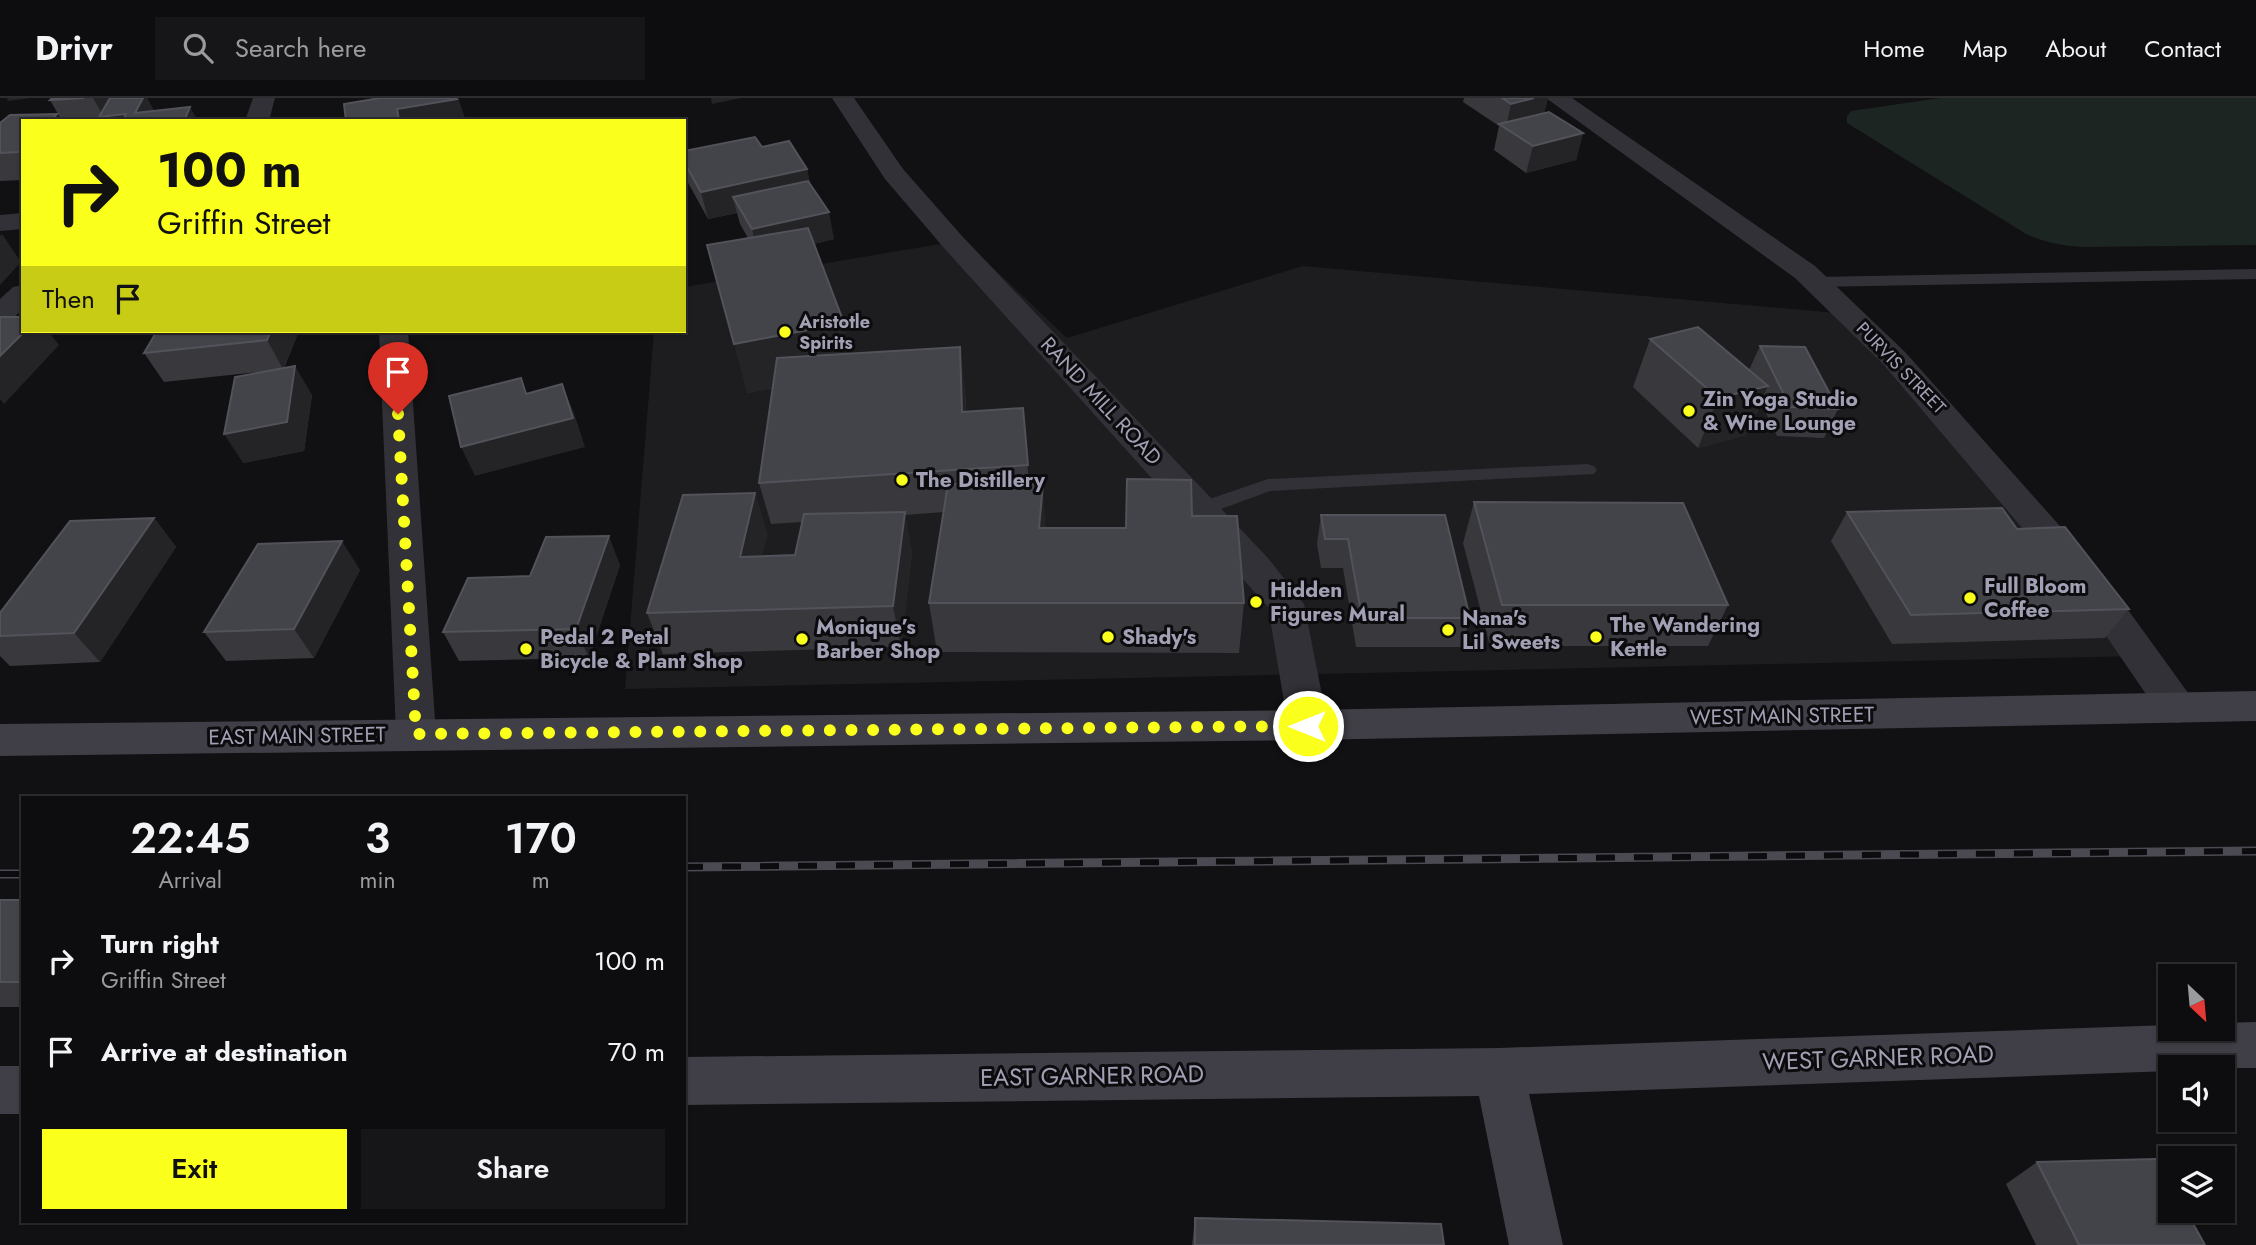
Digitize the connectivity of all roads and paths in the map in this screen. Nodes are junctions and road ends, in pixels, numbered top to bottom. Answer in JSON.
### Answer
{"nodes":[{"id":1,"x":264,"y":98,"type":"edge"},
{"id":2,"x":843,"y":98,"type":"edge"},
{"id":3,"x":1557,"y":98,"type":"edge"},
{"id":4,"x":258,"y":119,"type":"edge"},
{"id":5,"x":21,"y":221,"type":"edge"},
{"id":6,"x":0,"y":223,"type":"edge"},
{"id":7,"x":2255,"y":275,"type":"edge"},
{"id":8,"x":1814,"y":282,"type":"junction"},
{"id":9,"x":21,"y":295,"type":"edge"},
{"id":10,"x":0,"y":315,"type":"edge"},
{"id":11,"x":393,"y":333,"type":"edge"},
{"id":12,"x":1587,"y":470,"type":"dead end"},
{"id":13,"x":1202,"y":509,"type":"junction"},
{"id":14,"x":2256,"y":706,"type":"edge"},
{"id":15,"x":2177,"y":708,"type":"junction"},
{"id":16,"x":1308,"y":726,"type":"junction"},
{"id":17,"x":416,"y":734,"type":"junction"},
{"id":18,"x":0,"y":740,"type":"edge"},
{"id":19,"x":2256,"y":1045,"type":"edge"},
{"id":20,"x":1499,"y":1072,"type":"junction"},
{"id":21,"x":686,"y":1082,"type":"edge"},
{"id":22,"x":0,"y":1090,"type":"edge"},
{"id":23,"x":21,"y":1090,"type":"edge"},
{"id":24,"x":1536,"y":1245,"type":"edge"}],
"edges":[{"from":1,"to":4,"type":"street"},
{"from":2,"to":13,"type":"street","name":"RAND MILL ROAD"},
{"from":3,"to":8,"type":"street","name":"PURVIS STREET"},
{"from":5,"to":6,"type":"street"},
{"from":7,"to":8,"type":"lane"},
{"from":8,"to":15,"type":"street","name":"PURVIS STREET"},
{"from":9,"to":10,"type":"street"},
{"from":11,"to":17,"type":"street"},
{"from":12,"to":13,"type":"lane"},
{"from":13,"to":16,"type":"street","name":"RAND MILL ROAD"},
{"from":14,"to":15,"type":"street","name":"WEST MAIN STREET"},
{"from":15,"to":16,"type":"street","name":"WEST MAIN STREET"},
{"from":16,"to":17,"type":"street","name":"EAST MAIN STREET"},
{"from":17,"to":18,"type":"street","name":"EAST MAIN STREET"},
{"from":19,"to":20,"type":"street","name":"WEST GARNER ROAD"},
{"from":20,"to":21,"type":"street","name":"EAST GARNER ROAD"},
{"from":20,"to":24,"type":"street"},
{"from":22,"to":23,"type":"street"}]}
